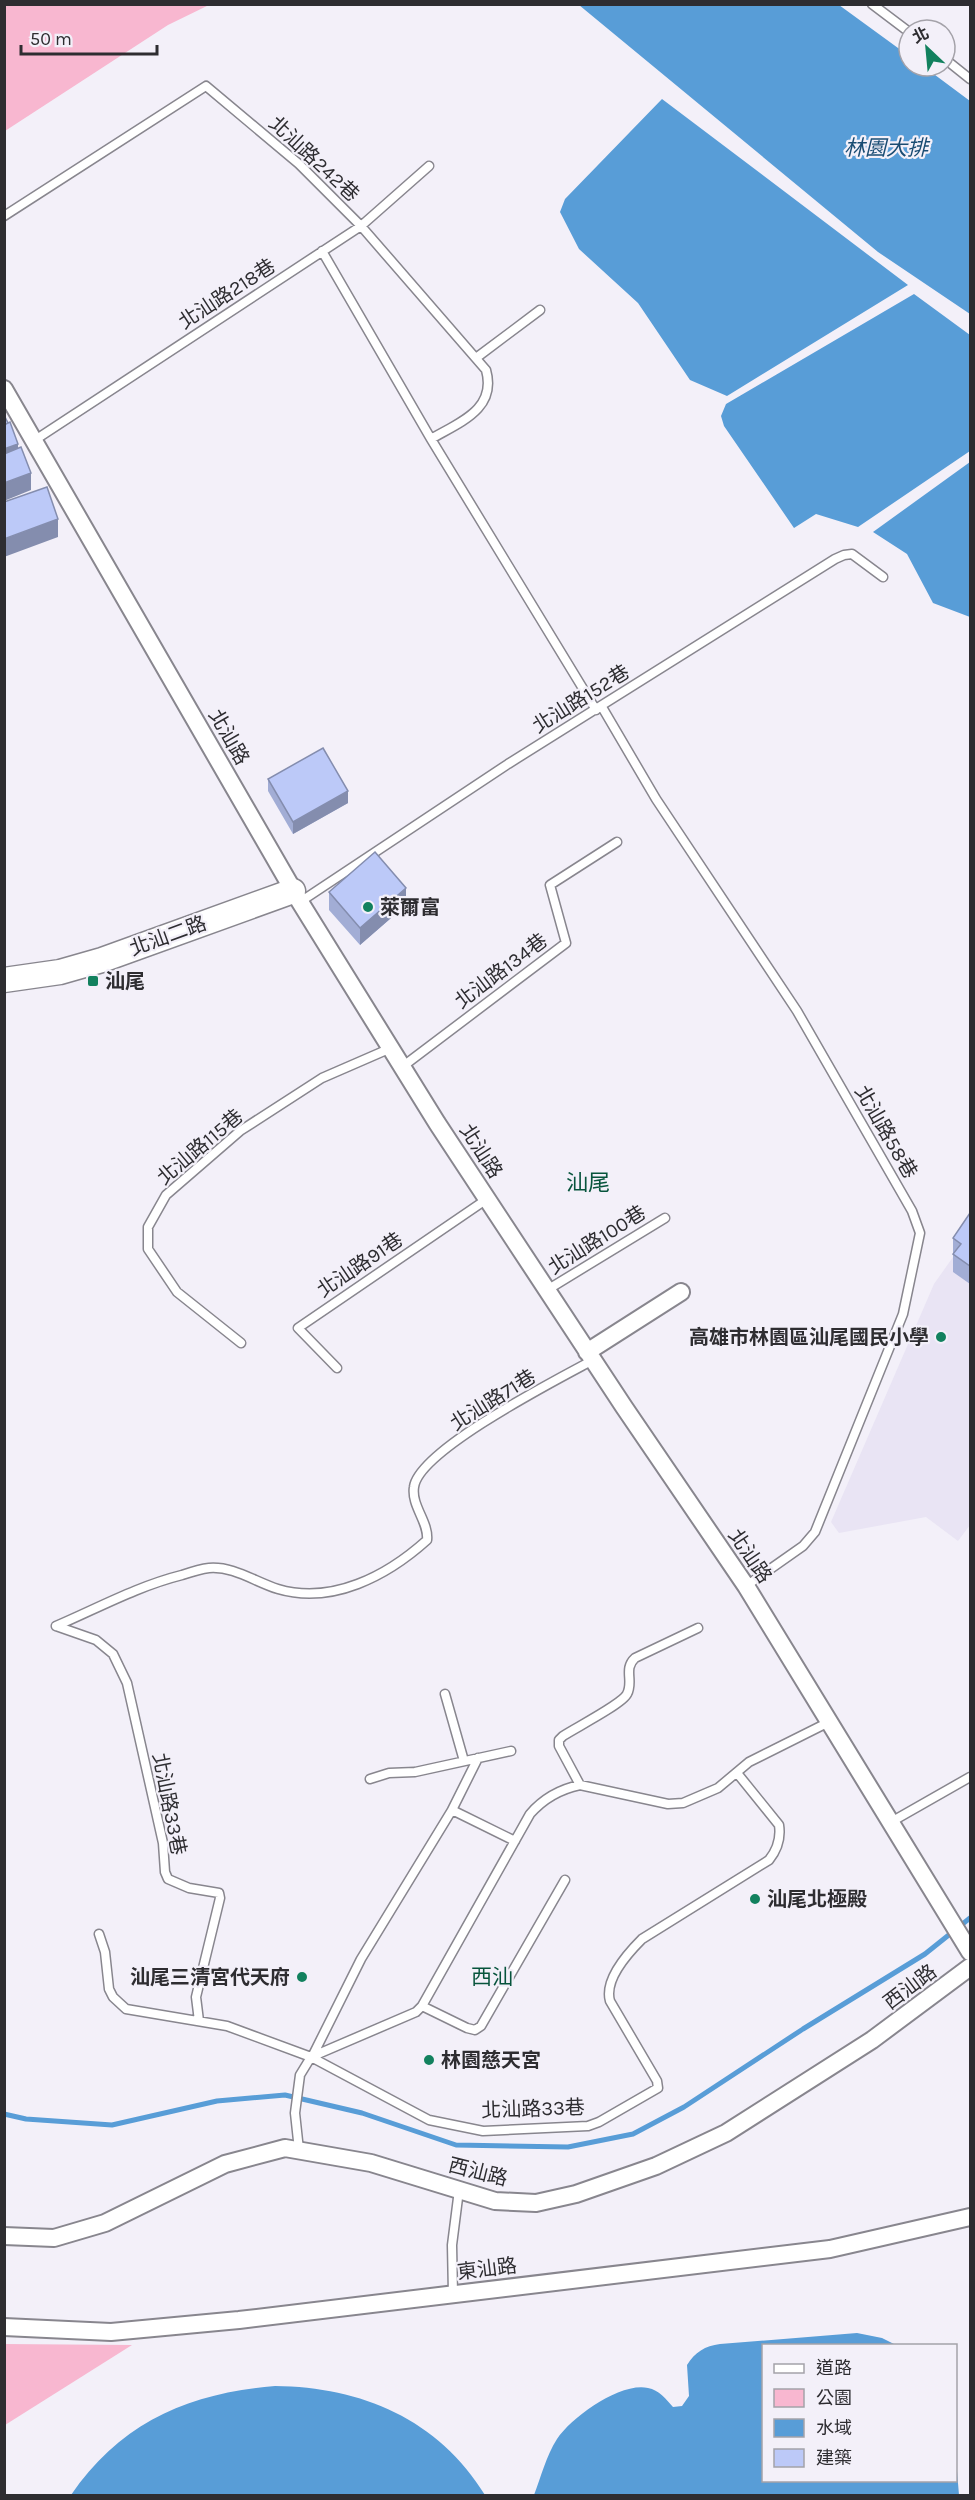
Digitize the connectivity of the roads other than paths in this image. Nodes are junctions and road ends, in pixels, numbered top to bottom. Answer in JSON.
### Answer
{"nodes":[{"id":1,"x":872,"y":4,"type":"edge"},
{"id":2,"x":897,"y":23,"type":"edge"},
{"id":3,"x":957,"y":68,"type":"edge"},
{"id":4,"x":970,"y":78,"type":"edge"},
{"id":5,"x":429,"y":166,"type":"dead end"},
{"id":6,"x":4,"y":216,"type":"edge"},
{"id":7,"x":361,"y":226,"type":"junction"},
{"id":8,"x":322,"y":251,"type":"junction"},
{"id":9,"x":540,"y":310,"type":"dead end"},
{"id":10,"x":476,"y":358,"type":"junction"},
{"id":11,"x":4,"y":389,"type":"edge"},
{"id":12,"x":432,"y":439,"type":"junction"},
{"id":13,"x":35,"y":440,"type":"junction"},
{"id":14,"x":883,"y":577,"type":"dead end"},
{"id":15,"x":599,"y":709,"type":"junction"},
{"id":16,"x":617,"y":842,"type":"dead end"},
{"id":17,"x":297,"y":896,"type":"junction"},
{"id":18,"x":4,"y":980,"type":"edge"},
{"id":19,"x":391,"y":1048,"type":"junction"},
{"id":20,"x":402,"y":1067,"type":"junction"},
{"id":21,"x":487,"y":1199,"type":"junction"},
{"id":22,"x":664,"y":1218,"type":"dead end"},
{"id":23,"x":547,"y":1290,"type":"junction"},
{"id":24,"x":681,"y":1292,"type":"dead end"},
{"id":25,"x":241,"y":1343,"type":"dead end"},
{"id":26,"x":590,"y":1356,"type":"junction"},
{"id":27,"x":337,"y":1368,"type":"dead end"},
{"id":28,"x":746,"y":1586,"type":"junction"},
{"id":29,"x":56,"y":1626,"type":"joint"},
{"id":30,"x":698,"y":1628,"type":"dead end"},
{"id":31,"x":445,"y":1694,"type":"dead end"},
{"id":32,"x":830,"y":1721,"type":"junction"},
{"id":33,"x":511,"y":1750,"type":"dead end"},
{"id":34,"x":478,"y":1758,"type":"junction"},
{"id":35,"x":464,"y":1761,"type":"junction"},
{"id":36,"x":737,"y":1773,"type":"junction"},
{"id":37,"x":970,"y":1777,"type":"edge"},
{"id":38,"x":370,"y":1779,"type":"dead end"},
{"id":39,"x":580,"y":1785,"type":"junction"},
{"id":40,"x":452,"y":1810,"type":"junction"},
{"id":41,"x":891,"y":1822,"type":"junction"},
{"id":42,"x":515,"y":1841,"type":"junction"},
{"id":43,"x":565,"y":1880,"type":"dead end"},
{"id":44,"x":99,"y":1934,"type":"dead end"},
{"id":45,"x":969,"y":1951,"type":"edge"},
{"id":46,"x":970,"y":1967,"type":"edge"},
{"id":47,"x":422,"y":2006,"type":"junction"},
{"id":48,"x":199,"y":2021,"type":"junction"},
{"id":49,"x":311,"y":2057,"type":"junction"},
{"id":50,"x":299,"y":2150,"type":"junction"},
{"id":51,"x":459,"y":2190,"type":"junction"},
{"id":52,"x":970,"y":2217,"type":"edge"},
{"id":53,"x":4,"y":2236,"type":"edge"},
{"id":54,"x":453,"y":2294,"type":"junction"},
{"id":55,"x":4,"y":2327,"type":"edge"}],
"edges":[{"from":1,"to":2,"type":"lane"},
{"from":3,"to":4,"type":"lane"},
{"from":5,"to":7,"type":"lane","name":"北汕路218巷"},
{"from":6,"to":7,"type":"lane","name":"北汕路242巷"},
{"from":7,"to":8,"type":"lane","name":"北汕路218巷"},
{"from":7,"to":10,"type":"lane","name":"北汕路242巷"},
{"from":8,"to":12,"type":"lane","name":"北汕路58巷"},
{"from":8,"to":13,"type":"lane","name":"北汕路218巷"},
{"from":9,"to":10,"type":"lane"},
{"from":10,"to":12,"type":"lane","name":"北汕路242巷"},
{"from":11,"to":13,"type":"street","name":"北汕路"},
{"from":12,"to":15,"type":"lane","name":"北汕路58巷"},
{"from":13,"to":17,"type":"street","name":"北汕路"},
{"from":14,"to":15,"type":"lane","name":"北汕路152巷"},
{"from":15,"to":17,"type":"lane","name":"北汕路152巷"},
{"from":15,"to":28,"type":"lane","name":"北汕路58巷"},
{"from":16,"to":20,"type":"lane","name":"北汕路134巷"},
{"from":17,"to":18,"type":"street","name":"北汕二路"},
{"from":17,"to":19,"type":"street","name":"北汕路"},
{"from":19,"to":20,"type":"street","name":"北汕路"},
{"from":19,"to":25,"type":"lane","name":"北汕路115巷"},
{"from":20,"to":21,"type":"street","name":"北汕路"},
{"from":21,"to":23,"type":"street","name":"北汕路"},
{"from":21,"to":27,"type":"lane","name":"北汕路91巷"},
{"from":22,"to":23,"type":"lane","name":"北汕路100巷"},
{"from":23,"to":26,"type":"street","name":"北汕路"},
{"from":24,"to":26,"type":"street"},
{"from":26,"to":28,"type":"street","name":"北汕路"},
{"from":26,"to":29,"type":"lane","name":"北汕路71巷"},
{"from":28,"to":32,"type":"street","name":"北汕路"},
{"from":29,"to":48,"type":"lane","name":"北汕路33巷"},
{"from":30,"to":39,"type":"lane"},
{"from":31,"to":35,"type":"lane"},
{"from":32,"to":36,"type":"lane"},
{"from":32,"to":41,"type":"street","name":"北汕路"},
{"from":33,"to":34,"type":"lane"},
{"from":34,"to":35,"type":"lane"},
{"from":34,"to":40,"type":"lane"},
{"from":35,"to":38,"type":"lane"},
{"from":36,"to":39,"type":"lane"},
{"from":36,"to":49,"type":"lane","name":"北汕路33巷"},
{"from":37,"to":41,"type":"lane"},
{"from":39,"to":42,"type":"lane"},
{"from":40,"to":42,"type":"lane"},
{"from":40,"to":49,"type":"lane"},
{"from":41,"to":45,"type":"street","name":"北汕路"},
{"from":42,"to":47,"type":"lane"},
{"from":43,"to":47,"type":"lane"},
{"from":44,"to":48,"type":"lane","name":"北汕路33巷"},
{"from":46,"to":51,"type":"street","name":"西汕路"},
{"from":47,"to":49,"type":"lane"},
{"from":48,"to":49,"type":"lane","name":"北汕路33巷"},
{"from":49,"to":50,"type":"lane"},
{"from":50,"to":51,"type":"street","name":"西汕路"},
{"from":50,"to":53,"type":"street","name":"西汕路"},
{"from":51,"to":54,"type":"lane"},
{"from":52,"to":54,"type":"street","name":"東汕路"},
{"from":54,"to":55,"type":"street","name":"東汕路"}]}
